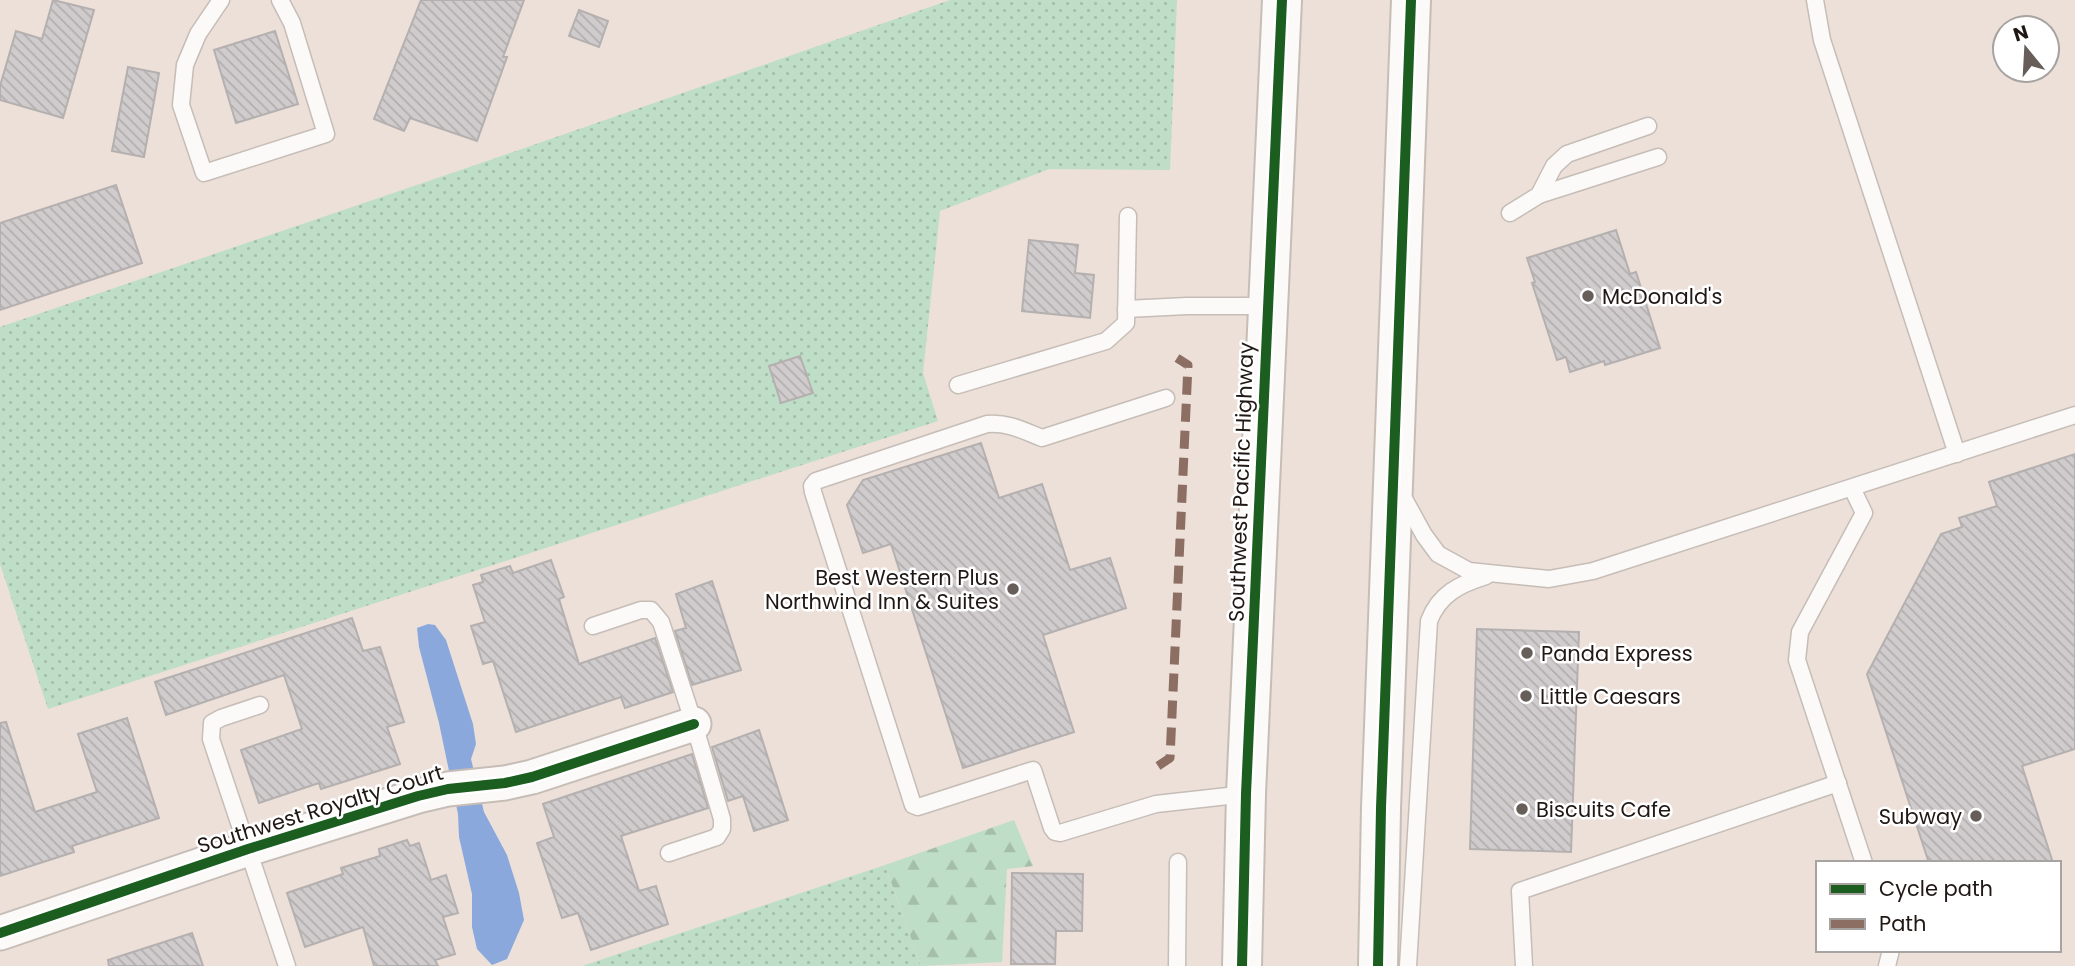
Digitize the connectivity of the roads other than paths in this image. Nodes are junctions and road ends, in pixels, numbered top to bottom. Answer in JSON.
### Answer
{"nodes":[{"id":1,"x":221,"y":0,"type":"edge"},
{"id":2,"x":280,"y":0,"type":"edge"},
{"id":3,"x":1282,"y":0,"type":"edge"},
{"id":4,"x":1411,"y":0,"type":"edge"},
{"id":5,"x":1815,"y":0,"type":"edge"},
{"id":6,"x":1648,"y":125,"type":"dead end"},
{"id":7,"x":1658,"y":157,"type":"dead end"},
{"id":8,"x":1539,"y":195,"type":"junction"},
{"id":9,"x":1510,"y":213,"type":"dead end"},
{"id":10,"x":1128,"y":216,"type":"dead end"},
{"id":11,"x":1266,"y":306,"type":"junction"},
{"id":12,"x":1126,"y":309,"type":"junction"},
{"id":13,"x":957,"y":385,"type":"dead end"},
{"id":14,"x":1166,"y":398,"type":"dead end"},
{"id":15,"x":2075,"y":415,"type":"edge"},
{"id":16,"x":1957,"y":454,"type":"junction"},
{"id":17,"x":1394,"y":479,"type":"junction"},
{"id":18,"x":1852,"y":488,"type":"junction"},
{"id":19,"x":1492,"y":574,"type":"junction"},
{"id":20,"x":593,"y":626,"type":"dead end"},
{"id":21,"x":260,"y":705,"type":"dead end"},
{"id":22,"x":694,"y":724,"type":"junction"},
{"id":23,"x":1838,"y":783,"type":"junction"},
{"id":24,"x":1246,"y":794,"type":"junction"},
{"id":25,"x":248,"y":849,"type":"junction"},
{"id":26,"x":669,"y":853,"type":"dead end"},
{"id":27,"x":1863,"y":861,"type":"edge"},
{"id":28,"x":1178,"y":862,"type":"dead end"},
{"id":29,"x":0,"y":933,"type":"edge"},
{"id":30,"x":287,"y":966,"type":"edge"},
{"id":31,"x":1177,"y":966,"type":"edge"},
{"id":32,"x":1242,"y":966,"type":"edge"},
{"id":33,"x":1378,"y":966,"type":"edge"},
{"id":34,"x":1408,"y":966,"type":"edge"},
{"id":35,"x":1524,"y":966,"type":"edge"}],
"edges":[{"from":1,"to":2,"type":"lane"},
{"from":3,"to":11,"type":"highway","name":"Southwest Pacific Highway"},
{"from":4,"to":17,"type":"highway"},
{"from":5,"to":16,"type":"lane"},
{"from":6,"to":8,"type":"lane"},
{"from":7,"to":8,"type":"lane"},
{"from":8,"to":9,"type":"lane"},
{"from":10,"to":12,"type":"lane"},
{"from":11,"to":12,"type":"lane"},
{"from":11,"to":24,"type":"highway","name":"Southwest Pacific Highway"},
{"from":12,"to":13,"type":"lane"},
{"from":14,"to":24,"type":"lane"},
{"from":15,"to":16,"type":"lane"},
{"from":16,"to":18,"type":"lane"},
{"from":17,"to":19,"type":"lane"},
{"from":17,"to":33,"type":"highway"},
{"from":18,"to":19,"type":"lane"},
{"from":18,"to":23,"type":"lane"},
{"from":19,"to":34,"type":"lane"},
{"from":20,"to":22,"type":"lane"},
{"from":21,"to":25,"type":"lane"},
{"from":22,"to":25,"type":"street","name":"Southwest Royalty Court"},
{"from":22,"to":26,"type":"lane"},
{"from":23,"to":27,"type":"lane"},
{"from":23,"to":35,"type":"lane"},
{"from":24,"to":32,"type":"highway","name":"Southwest Pacific Highway"},
{"from":25,"to":29,"type":"street","name":"Southwest Royalty Court"},
{"from":25,"to":30,"type":"lane"},
{"from":28,"to":31,"type":"lane"}]}
